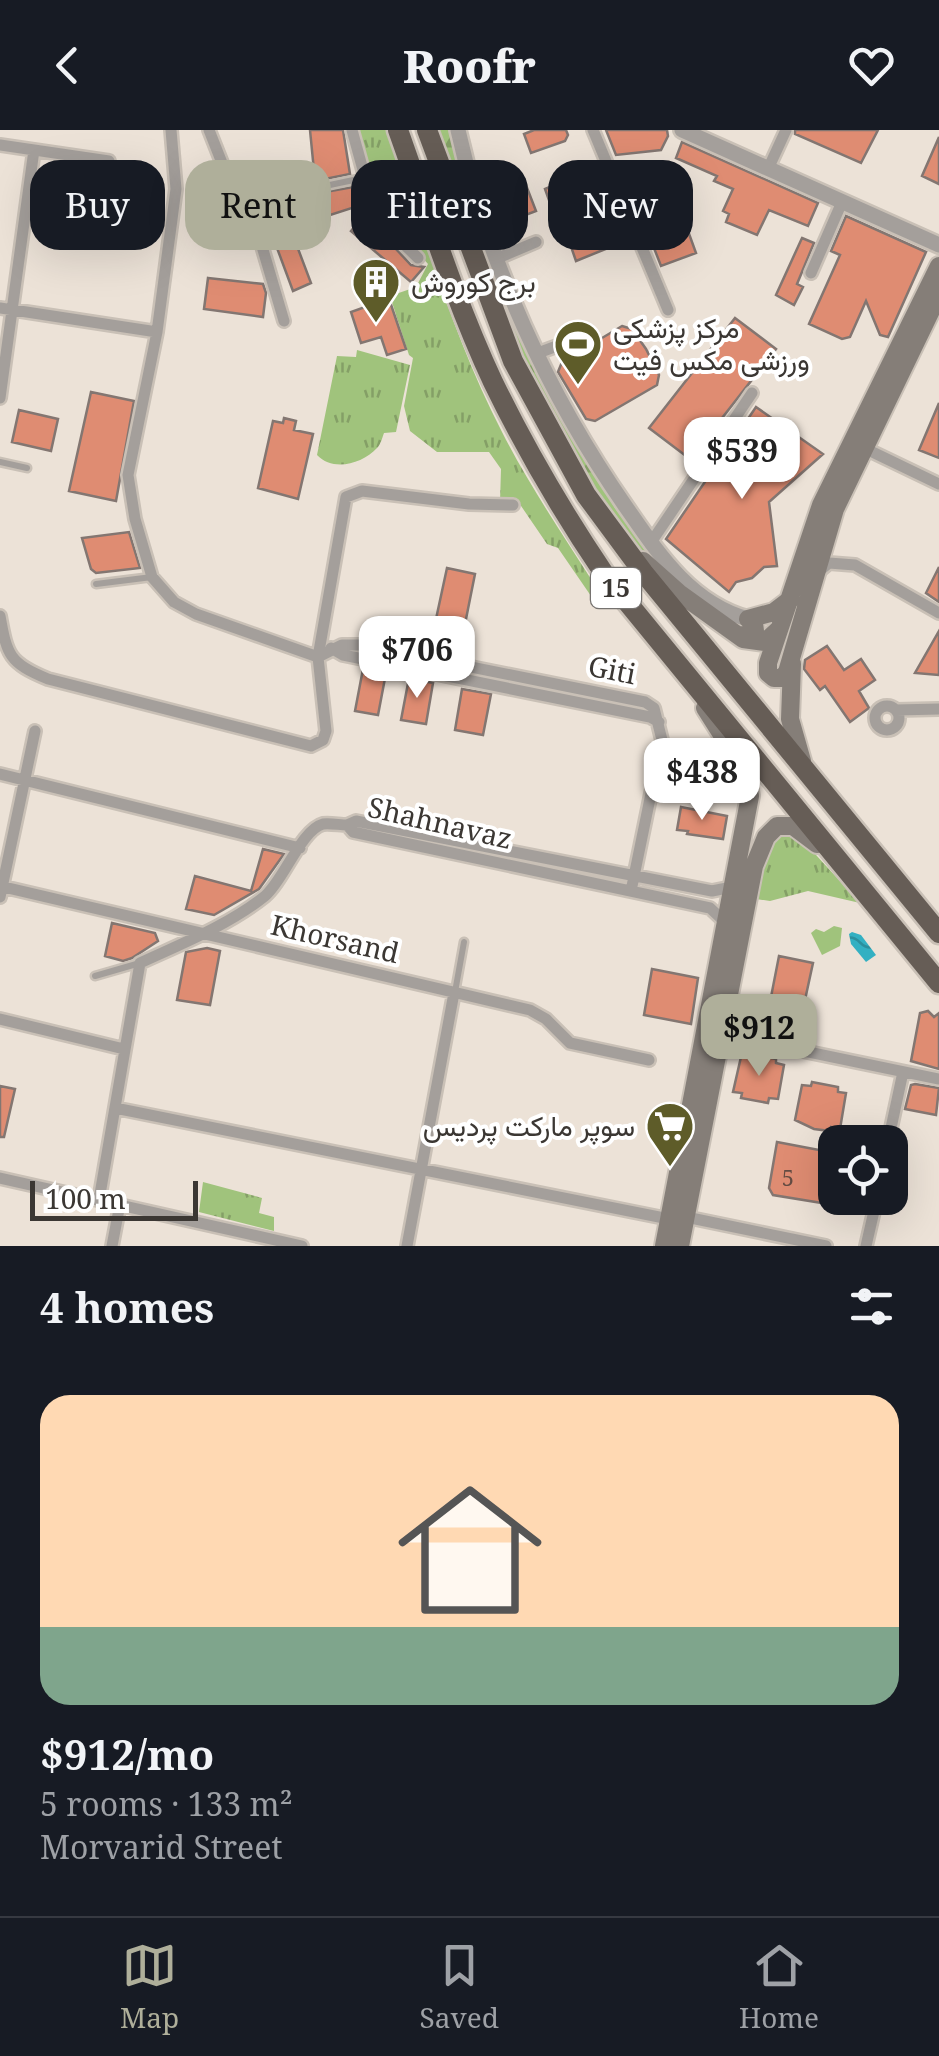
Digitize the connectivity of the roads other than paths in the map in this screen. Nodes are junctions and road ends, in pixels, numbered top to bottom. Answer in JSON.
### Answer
{"nodes":[{"id":1,"x":172,"y":130,"type":"edge"},
{"id":2,"x":209,"y":130,"type":"edge"},
{"id":3,"x":352,"y":130,"type":"edge"},
{"id":4,"x":398,"y":130,"type":"edge"},
{"id":5,"x":427,"y":130,"type":"edge"},
{"id":6,"x":455,"y":130,"type":"edge"},
{"id":7,"x":594,"y":130,"type":"edge"},
{"id":8,"x":682,"y":130,"type":"edge"},
{"id":9,"x":786,"y":130,"type":"edge"},
{"id":10,"x":0,"y":145,"type":"edge"},
{"id":11,"x":34,"y":150,"type":"junction"},
{"id":12,"x":102,"y":160,"type":"edge"},
{"id":13,"x":360,"y":160,"type":"edge"},
{"id":14,"x":768,"y":168,"type":"junction"},
{"id":15,"x":842,"y":202,"type":"junction"},
{"id":16,"x":536,"y":242,"type":"dead end"},
{"id":17,"x":939,"y":245,"type":"edge"},
{"id":18,"x":410,"y":250,"type":"edge"},
{"id":19,"x":418,"y":258,"type":"dead end"},
{"id":20,"x":498,"y":258,"type":"junction"},
{"id":21,"x":939,"y":266,"type":"edge"},
{"id":22,"x":811,"y":272,"type":"dead end"},
{"id":23,"x":939,"y":294,"type":"edge"},
{"id":24,"x":6,"y":309,"type":"edge"},
{"id":25,"x":668,"y":310,"type":"dead end"},
{"id":26,"x":284,"y":321,"type":"dead end"},
{"id":27,"x":157,"y":332,"type":"junction"},
{"id":28,"x":574,"y":340,"type":"dead end"},
{"id":29,"x":538,"y":352,"type":"junction"},
{"id":30,"x":752,"y":393,"type":"dead end"},
{"id":31,"x":0,"y":398,"type":"edge"},
{"id":32,"x":858,"y":445,"type":"junction"},
{"id":33,"x":0,"y":462,"type":"edge"},
{"id":34,"x":27,"y":468,"type":"dead end"},
{"id":35,"x":939,"y":484,"type":"edge"},
{"id":36,"x":513,"y":504,"type":"dead end"},
{"id":37,"x":608,"y":526,"type":"junction"},
{"id":38,"x":650,"y":544,"type":"junction"},
{"id":39,"x":152,"y":577,"type":"junction"},
{"id":40,"x":96,"y":584,"type":"dead end"},
{"id":41,"x":810,"y":589,"type":"junction"},
{"id":42,"x":791,"y":598,"type":"junction"},
{"id":43,"x":939,"y":613,"type":"edge"},
{"id":44,"x":0,"y":616,"type":"edge"},
{"id":45,"x":743,"y":627,"type":"junction"},
{"id":46,"x":780,"y":629,"type":"junction"},
{"id":47,"x":794,"y":646,"type":"junction"},
{"id":48,"x":318,"y":657,"type":"junction"},
{"id":49,"x":695,"y":686,"type":"junction"},
{"id":50,"x":939,"y":708,"type":"edge"},
{"id":51,"x":896,"y":710,"type":"dead end"},
{"id":52,"x":35,"y":731,"type":"dead end"},
{"id":53,"x":0,"y":774,"type":"edge"},
{"id":54,"x":25,"y":780,"type":"junction"},
{"id":55,"x":814,"y":783,"type":"junction"},
{"id":56,"x":352,"y":826,"type":"junction"},
{"id":57,"x":743,"y":830,"type":"junction"},
{"id":58,"x":769,"y":833,"type":"junction"},
{"id":59,"x":300,"y":848,"type":"junction"},
{"id":60,"x":850,"y":875,"type":"junction"},
{"id":61,"x":636,"y":876,"type":"junction"},
{"id":62,"x":732,"y":888,"type":"junction"},
{"id":63,"x":1,"y":890,"type":"edge"},
{"id":64,"x":632,"y":891,"type":"junction"},
{"id":65,"x":726,"y":922,"type":"junction"},
{"id":66,"x":939,"y":933,"type":"edge"},
{"id":67,"x":202,"y":934,"type":"junction"},
{"id":68,"x":464,"y":942,"type":"dead end"},
{"id":69,"x":140,"y":963,"type":"junction"},
{"id":70,"x":95,"y":976,"type":"dead end"},
{"id":71,"x":939,"y":984,"type":"edge"},
{"id":72,"x":454,"y":993,"type":"junction"},
{"id":73,"x":0,"y":1020,"type":"edge"},
{"id":74,"x":721,"y":1034,"type":"junction"},
{"id":75,"x":124,"y":1049,"type":"junction"},
{"id":76,"x":649,"y":1060,"type":"dead end"},
{"id":77,"x":903,"y":1072,"type":"junction"},
{"id":78,"x":939,"y":1079,"type":"edge"},
{"id":79,"x":114,"y":1108,"type":"junction"},
{"id":80,"x":892,"y":1125,"type":"edge"},
{"id":81,"x":422,"y":1169,"type":"junction"},
{"id":82,"x":0,"y":1178,"type":"edge"},
{"id":83,"x":99,"y":1200,"type":"junction"},
{"id":84,"x":120,"y":1204,"type":"junction"},
{"id":85,"x":873,"y":1215,"type":"edge"},
{"id":86,"x":677,"y":1218,"type":"junction"},
{"id":87,"x":264,"y":1242,"type":"edge"},
{"id":88,"x":112,"y":1246,"type":"edge"},
{"id":89,"x":302,"y":1246,"type":"edge"},
{"id":90,"x":407,"y":1246,"type":"edge"},
{"id":91,"x":664,"y":1246,"type":"edge"},
{"id":92,"x":680,"y":1246,"type":"edge"},
{"id":93,"x":826,"y":1246,"type":"edge"},
{"id":94,"x":866,"y":1246,"type":"edge"}],
"edges":[{"from":1,"to":27,"type":"street"},
{"from":2,"to":26,"type":"street"},
{"from":3,"to":13,"type":"street"},
{"from":4,"to":49,"type":"highway","number":"15"},
{"from":5,"to":37,"type":"highway","number":"15"},
{"from":6,"to":20,"type":"street"},
{"from":6,"to":38,"type":"street"},
{"from":7,"to":25,"type":"street"},
{"from":8,"to":14,"type":"street"},
{"from":9,"to":14,"type":"street"},
{"from":10,"to":11,"type":"street"},
{"from":11,"to":12,"type":"street"},
{"from":11,"to":24,"type":"street"},
{"from":14,"to":15,"type":"street"},
{"from":15,"to":17,"type":"street"},
{"from":15,"to":22,"type":"street"},
{"from":16,"to":20,"type":"street"},
{"from":18,"to":19,"type":"street"},
{"from":20,"to":29,"type":"street"},
{"from":21,"to":32,"type":"main road"},
{"from":23,"to":32,"type":"main road"},
{"from":24,"to":27,"type":"street"},
{"from":24,"to":31,"type":"street"},
{"from":27,"to":39,"type":"street"},
{"from":28,"to":29,"type":"street"},
{"from":29,"to":38,"type":"street"},
{"from":30,"to":38,"type":"street"},
{"from":32,"to":35,"type":"street"},
{"from":32,"to":41,"type":"main road"},
{"from":32,"to":42,"type":"main road"},
{"from":33,"to":34,"type":"lane"},
{"from":36,"to":48,"type":"street"},
{"from":37,"to":45,"type":"main road"},
{"from":37,"to":55,"type":"highway","number":"15"},
{"from":38,"to":45,"type":"street"},
{"from":39,"to":40,"type":"lane"},
{"from":39,"to":48,"type":"street"},
{"from":41,"to":43,"type":"street"},
{"from":41,"to":47,"type":"main road"},
{"from":42,"to":45,"type":"main road"},
{"from":42,"to":46,"type":"main road"},
{"from":44,"to":48,"type":"street"},
{"from":45,"to":46,"type":"main road"},
{"from":46,"to":47,"type":"main road"},
{"from":47,"to":55,"type":"main road"},
{"from":48,"to":61,"type":"street","name":"Giti"},
{"from":49,"to":57,"type":"main road"},
{"from":49,"to":60,"type":"highway","number":"15"},
{"from":50,"to":51,"type":"street"},
{"from":52,"to":54,"type":"street"},
{"from":53,"to":54,"type":"street"},
{"from":54,"to":59,"type":"street"},
{"from":54,"to":63,"type":"street"},
{"from":55,"to":66,"type":"highway","number":"15"},
{"from":56,"to":59,"type":"street"},
{"from":56,"to":61,"type":"street","name":"Shahnavaz"},
{"from":56,"to":64,"type":"street","name":"Shahnavaz"},
{"from":57,"to":58,"type":"main road"},
{"from":57,"to":62,"type":"main road"},
{"from":58,"to":60,"type":"main road"},
{"from":58,"to":74,"type":"main road"},
{"from":59,"to":67,"type":"street"},
{"from":60,"to":71,"type":"highway","number":"15"},
{"from":61,"to":62,"type":"street","name":"Shahnavaz"},
{"from":61,"to":64,"type":"street"},
{"from":62,"to":65,"type":"main road"},
{"from":63,"to":67,"type":"street","name":"Khorsand"},
{"from":64,"to":65,"type":"street","name":"Shahnavaz"},
{"from":65,"to":86,"type":"main road"},
{"from":67,"to":69,"type":"street"},
{"from":67,"to":72,"type":"street","name":"Khorsand"},
{"from":68,"to":72,"type":"lane"},
{"from":69,"to":70,"type":"lane"},
{"from":69,"to":75,"type":"street"},
{"from":72,"to":76,"type":"street","name":"Khorsand"},
{"from":72,"to":81,"type":"street"},
{"from":73,"to":75,"type":"street"},
{"from":74,"to":77,"type":"street"},
{"from":74,"to":86,"type":"main road"},
{"from":75,"to":79,"type":"street"},
{"from":77,"to":78,"type":"street"},
{"from":77,"to":80,"type":"street"},
{"from":79,"to":81,"type":"street"},
{"from":79,"to":83,"type":"street"},
{"from":81,"to":86,"type":"street"},
{"from":81,"to":90,"type":"street"},
{"from":82,"to":83,"type":"street"},
{"from":83,"to":84,"type":"street"},
{"from":84,"to":87,"type":"street"},
{"from":84,"to":88,"type":"street"},
{"from":85,"to":94,"type":"street"},
{"from":86,"to":91,"type":"main road"},
{"from":86,"to":92,"type":"main road"},
{"from":86,"to":93,"type":"street"},
{"from":87,"to":89,"type":"street"}]}
